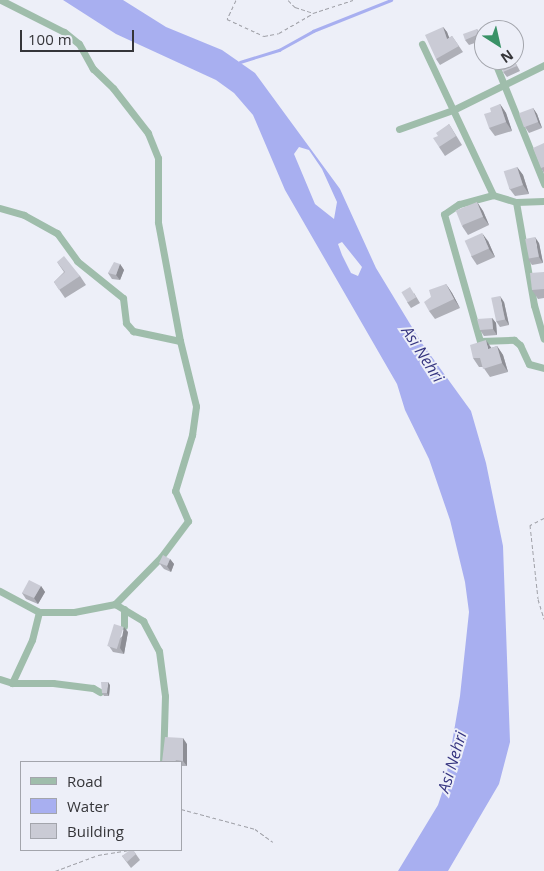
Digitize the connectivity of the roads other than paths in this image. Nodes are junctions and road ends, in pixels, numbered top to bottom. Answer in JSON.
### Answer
{"nodes":[{"id":1,"x":2,"y":0,"type":"edge"},
{"id":2,"x":422,"y":44,"type":"dead end"},
{"id":3,"x":544,"y":65,"type":"edge"},
{"id":4,"x":498,"y":70,"type":"edge"},
{"id":5,"x":503,"y":84,"type":"junction"},
{"id":6,"x":453,"y":110,"type":"junction"},
{"id":7,"x":399,"y":129,"type":"dead end"},
{"id":8,"x":544,"y":184,"type":"edge"},
{"id":9,"x":494,"y":196,"type":"junction"},
{"id":10,"x":544,"y":201,"type":"edge"},
{"id":11,"x":516,"y":202,"type":"junction"},
{"id":12,"x":0,"y":208,"type":"edge"},
{"id":13,"x":544,"y":339,"type":"edge"},
{"id":14,"x":180,"y":341,"type":"junction"},
{"id":15,"x":544,"y":368,"type":"edge"},
{"id":16,"x":0,"y":591,"type":"edge"},
{"id":17,"x":115,"y":604,"type":"junction"},
{"id":18,"x":124,"y":609,"type":"junction"},
{"id":19,"x":39,"y":612,"type":"junction"},
{"id":20,"x":124,"y":626,"type":"edge"},
{"id":21,"x":0,"y":679,"type":"edge"},
{"id":22,"x":12,"y":683,"type":"junction"},
{"id":23,"x":100,"y":692,"type":"edge"},
{"id":24,"x":163,"y":761,"type":"edge"}],
"edges":[{"from":1,"to":14,"type":"street"},
{"from":2,"to":6,"type":"street"},
{"from":3,"to":5,"type":"street"},
{"from":4,"to":5,"type":"street"},
{"from":5,"to":6,"type":"street"},
{"from":5,"to":8,"type":"street"},
{"from":6,"to":7,"type":"street"},
{"from":6,"to":9,"type":"street"},
{"from":9,"to":11,"type":"street"},
{"from":9,"to":15,"type":"street"},
{"from":10,"to":11,"type":"street"},
{"from":11,"to":13,"type":"street"},
{"from":12,"to":14,"type":"street"},
{"from":14,"to":17,"type":"street"},
{"from":16,"to":19,"type":"street"},
{"from":17,"to":18,"type":"street"},
{"from":17,"to":19,"type":"street"},
{"from":18,"to":20,"type":"street"},
{"from":18,"to":24,"type":"street"},
{"from":19,"to":22,"type":"street"},
{"from":21,"to":22,"type":"street"},
{"from":22,"to":23,"type":"street"}]}
